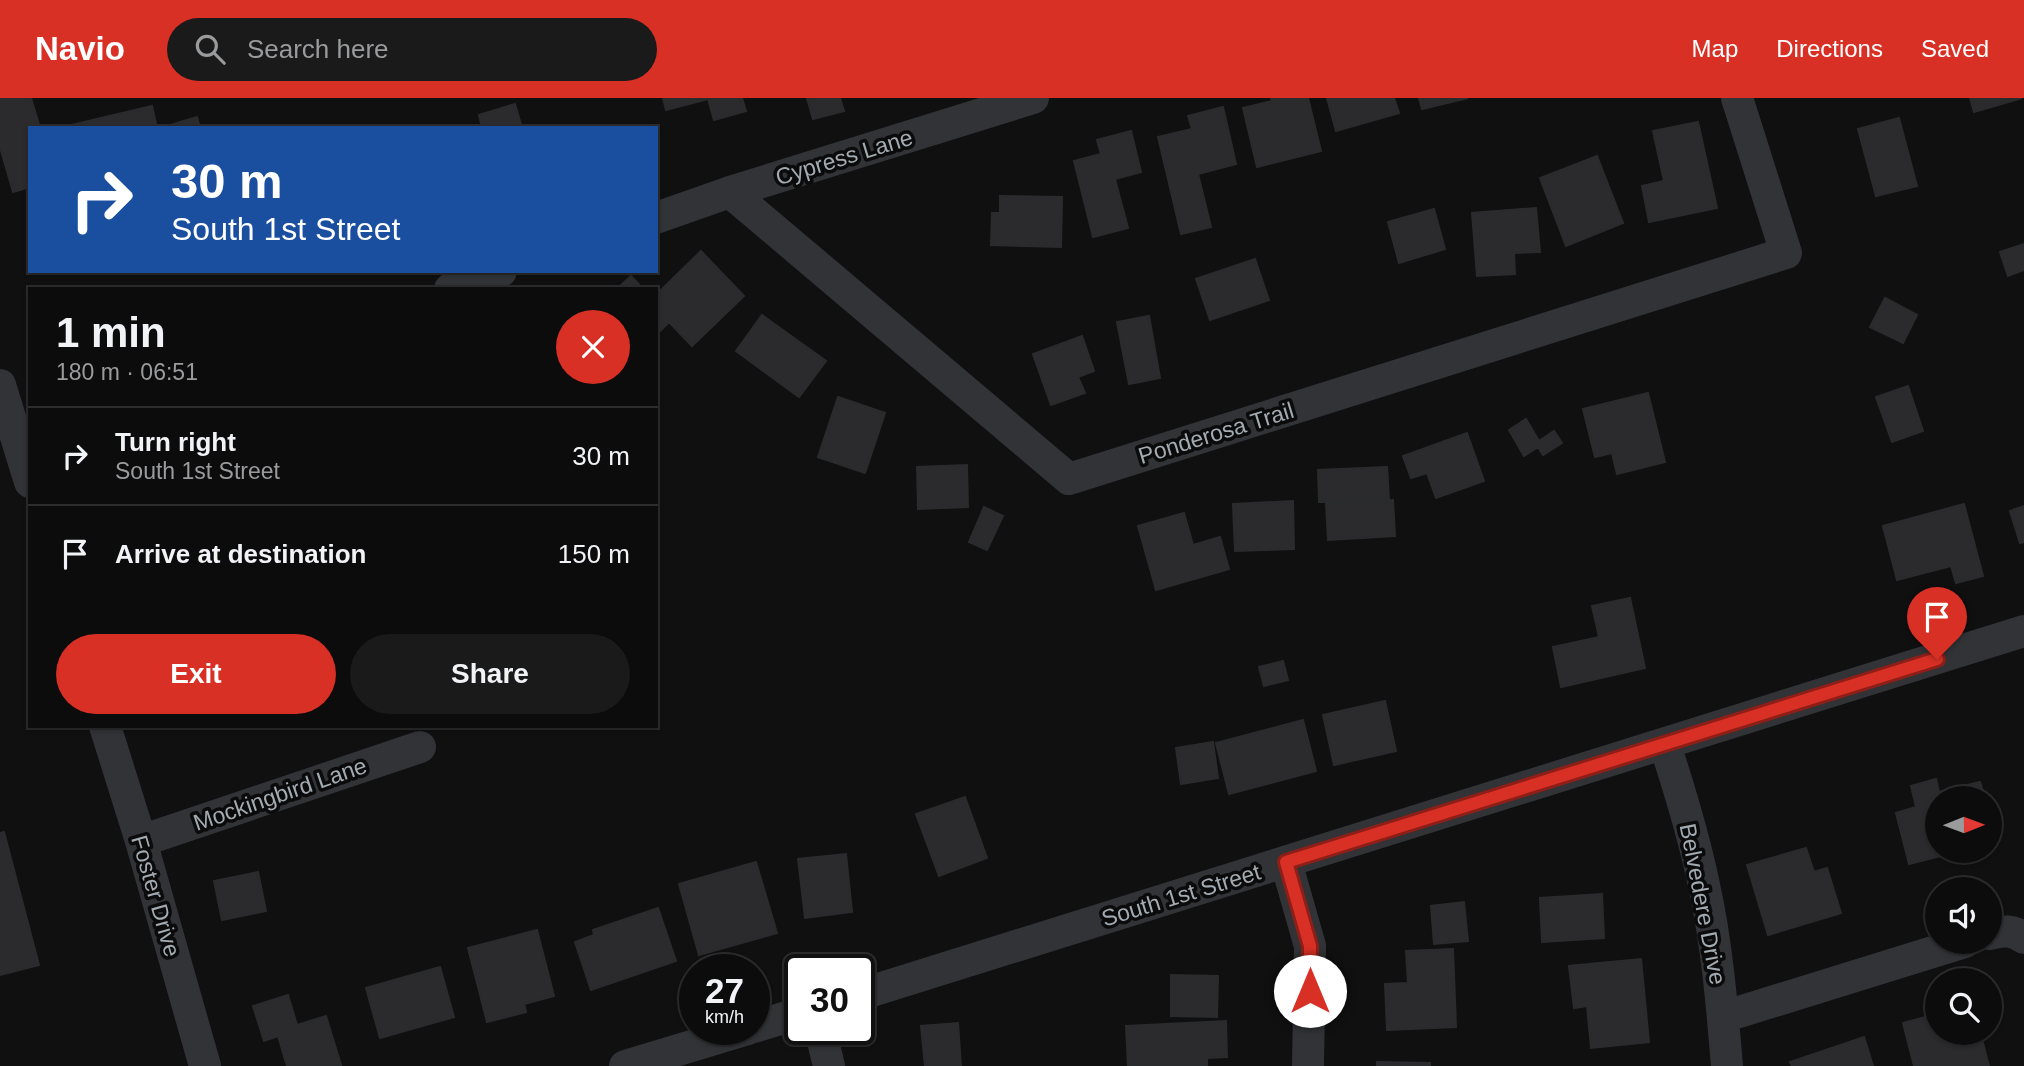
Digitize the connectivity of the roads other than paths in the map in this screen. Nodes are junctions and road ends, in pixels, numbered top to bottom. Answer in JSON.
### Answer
{"nodes":[{"id":1,"x":1033,"y":98,"type":"edge"},
{"id":2,"x":1737,"y":98,"type":"edge"},
{"id":3,"x":730,"y":192,"type":"junction"},
{"id":4,"x":658,"y":217,"type":"edge"},
{"id":5,"x":495,"y":273,"type":"edge"},
{"id":6,"x":456,"y":287,"type":"edge"},
{"id":7,"x":0,"y":385,"type":"edge"},
{"id":8,"x":15,"y":438,"type":"edge"},
{"id":9,"x":28,"y":476,"type":"edge"},
{"id":10,"x":2024,"y":632,"type":"edge"},
{"id":11,"x":106,"y":728,"type":"edge"},
{"id":12,"x":1665,"y":745,"type":"junction"},
{"id":13,"x":420,"y":747,"type":"dead end"},
{"id":14,"x":141,"y":841,"type":"junction"},
{"id":15,"x":1286,"y":862,"type":"junction"},
{"id":16,"x":2002,"y":931,"type":"edge"},
{"id":17,"x":2024,"y":938,"type":"edge"},
{"id":18,"x":1926,"y":954,"type":"edge"},
{"id":19,"x":875,"y":990,"type":"edge"},
{"id":20,"x":1723,"y":1017,"type":"junction"},
{"id":21,"x":695,"y":1045,"type":"edge"},
{"id":22,"x":824,"y":1045,"type":"edge"},
{"id":23,"x":205,"y":1066,"type":"edge"},
{"id":24,"x":625,"y":1066,"type":"edge"},
{"id":25,"x":829,"y":1066,"type":"edge"},
{"id":26,"x":1308,"y":1066,"type":"edge"},
{"id":27,"x":1727,"y":1066,"type":"edge"}],
"edges":[{"from":1,"to":3,"type":"street","name":"Cypress Lane"},
{"from":2,"to":3,"type":"street","name":"Ponderosa Trail"},
{"from":3,"to":4,"type":"street","name":"Cypress Lane"},
{"from":5,"to":6,"type":"street"},
{"from":7,"to":8,"type":"street"},
{"from":8,"to":9,"type":"street"},
{"from":10,"to":12,"type":"street","name":"South 1st Street"},
{"from":11,"to":14,"type":"street","name":"Foster Drive"},
{"from":12,"to":15,"type":"street","name":"South 1st Street"},
{"from":12,"to":20,"type":"street","name":"Belvedere Drive"},
{"from":13,"to":14,"type":"street","name":"Mockingbird Lane"},
{"from":14,"to":23,"type":"street","name":"Foster Drive"},
{"from":15,"to":19,"type":"street","name":"South 1st Street"},
{"from":15,"to":26,"type":"street"},
{"from":16,"to":17,"type":"street"},
{"from":18,"to":20,"type":"street"},
{"from":20,"to":27,"type":"street","name":"Belvedere Drive"},
{"from":21,"to":24,"type":"street"},
{"from":22,"to":25,"type":"street"}]}
